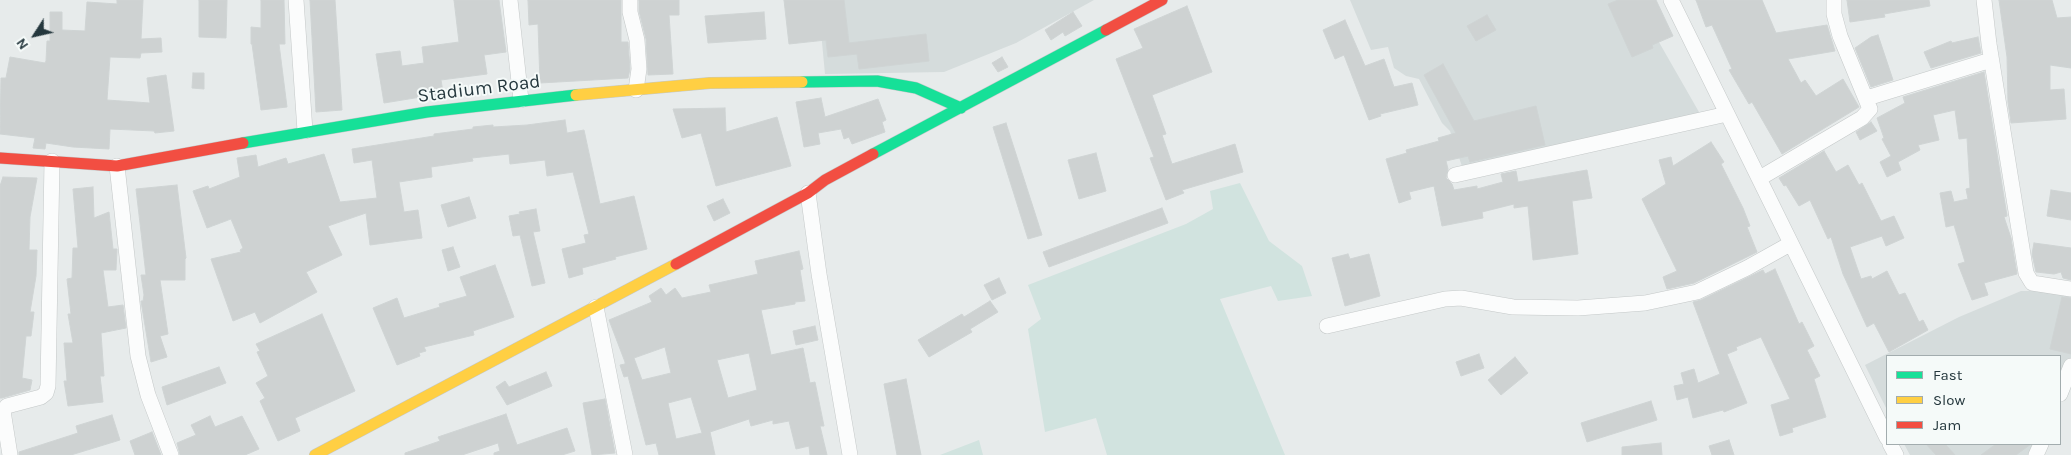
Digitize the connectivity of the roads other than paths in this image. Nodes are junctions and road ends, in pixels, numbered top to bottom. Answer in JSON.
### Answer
{"nodes":[{"id":1,"x":296,"y":0,"type":"edge"},
{"id":2,"x":510,"y":0,"type":"edge"},
{"id":3,"x":630,"y":0,"type":"edge"},
{"id":4,"x":1162,"y":0,"type":"edge"},
{"id":5,"x":1671,"y":0,"type":"edge"},
{"id":6,"x":1834,"y":0,"type":"edge"},
{"id":7,"x":1984,"y":0,"type":"edge"},
{"id":8,"x":1992,"y":60,"type":"junction"},
{"id":9,"x":636,"y":90,"type":"junction"},
{"id":10,"x":1867,"y":98,"type":"junction"},
{"id":11,"x":521,"y":100,"type":"junction"},
{"id":12,"x":961,"y":108,"type":"junction"},
{"id":13,"x":1727,"y":114,"type":"junction"},
{"id":14,"x":305,"y":132,"type":"junction"},
{"id":15,"x":0,"y":158,"type":"edge"},
{"id":16,"x":52,"y":161,"type":"junction"},
{"id":17,"x":117,"y":166,"type":"junction"},
{"id":18,"x":1455,"y":175,"type":"dead end"},
{"id":19,"x":1760,"y":178,"type":"junction"},
{"id":20,"x":808,"y":193,"type":"junction"},
{"id":21,"x":1790,"y":244,"type":"junction"},
{"id":22,"x":2071,"y":289,"type":"edge"},
{"id":23,"x":596,"y":307,"type":"junction"},
{"id":24,"x":1327,"y":326,"type":"dead end"},
{"id":25,"x":2071,"y":366,"type":"edge"},
{"id":26,"x":2061,"y":391,"type":"edge"},
{"id":27,"x":1886,"y":436,"type":"edge"},
{"id":28,"x":10,"y":455,"type":"edge"},
{"id":29,"x":170,"y":455,"type":"edge"},
{"id":30,"x":315,"y":455,"type":"edge"},
{"id":31,"x":625,"y":455,"type":"edge"},
{"id":32,"x":850,"y":455,"type":"edge"}],
"edges":[{"from":1,"to":14,"type":"street"},
{"from":2,"to":11,"type":"street"},
{"from":3,"to":9,"type":"street"},
{"from":4,"to":12,"type":"street"},
{"from":5,"to":13,"type":"street"},
{"from":6,"to":10,"type":"street"},
{"from":7,"to":8,"type":"street"},
{"from":8,"to":10,"type":"street"},
{"from":8,"to":22,"type":"street"},
{"from":9,"to":11,"type":"street","name":"Stadium Road"},
{"from":9,"to":12,"type":"street","name":"Stadium Road"},
{"from":10,"to":19,"type":"street"},
{"from":11,"to":14,"type":"street","name":"Stadium Road"},
{"from":12,"to":20,"type":"street"},
{"from":13,"to":18,"type":"street"},
{"from":13,"to":19,"type":"street"},
{"from":14,"to":17,"type":"street","name":"Stadium Road"},
{"from":15,"to":16,"type":"street","name":"Stadium Road"},
{"from":16,"to":17,"type":"street","name":"Stadium Road"},
{"from":16,"to":28,"type":"street"},
{"from":17,"to":29,"type":"street"},
{"from":19,"to":21,"type":"street"},
{"from":20,"to":23,"type":"street"},
{"from":20,"to":32,"type":"street"},
{"from":21,"to":24,"type":"street"},
{"from":21,"to":27,"type":"street"},
{"from":23,"to":30,"type":"street"},
{"from":23,"to":31,"type":"street"},
{"from":25,"to":26,"type":"street"}]}
